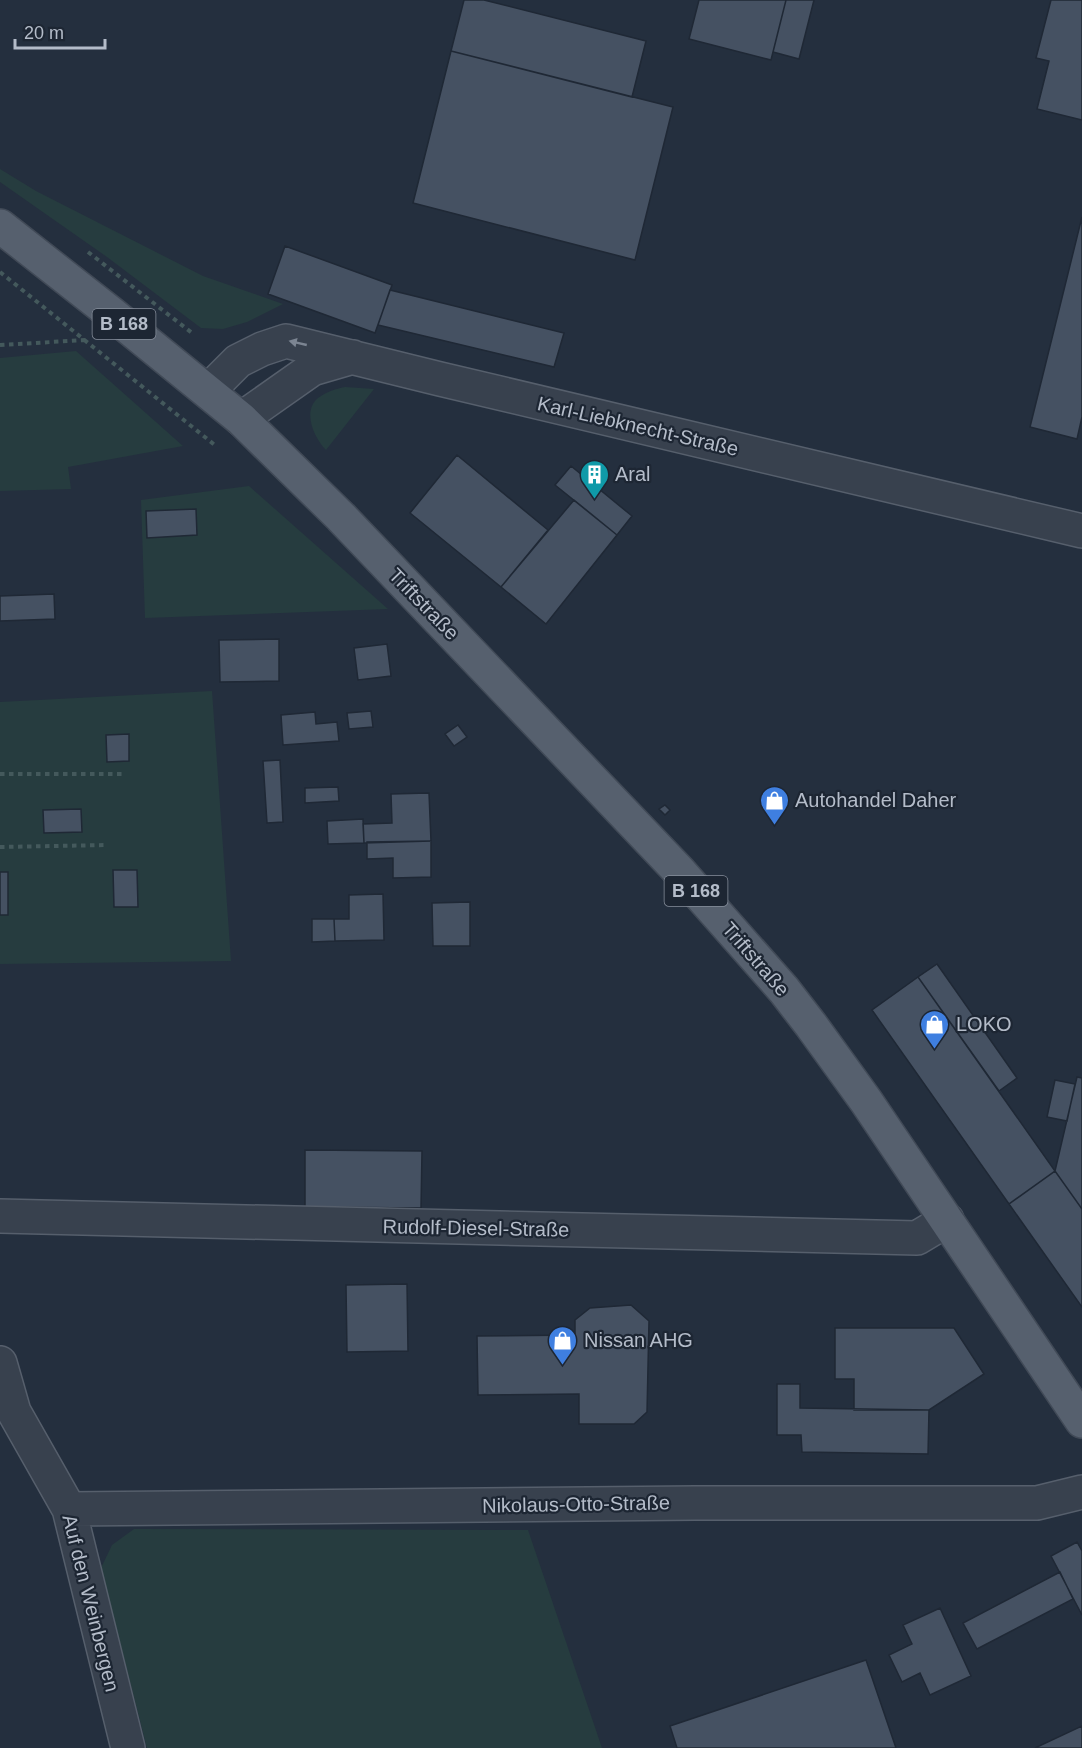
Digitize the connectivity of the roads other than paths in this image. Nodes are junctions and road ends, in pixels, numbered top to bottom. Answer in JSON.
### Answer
{"nodes":[{"id":1,"x":0,"y":226,"type":"edge"},
{"id":2,"x":354,"y":356,"type":"junction"},
{"id":3,"x":208,"y":391,"type":"junction"},
{"id":4,"x":241,"y":419,"type":"junction"},
{"id":5,"x":1082,"y":531,"type":"edge"},
{"id":6,"x":0,"y":1216,"type":"edge"},
{"id":7,"x":947,"y":1220,"type":"junction"},
{"id":8,"x":0,"y":1363,"type":"edge"},
{"id":9,"x":1082,"y":1421,"type":"edge"},
{"id":10,"x":1082,"y":1492,"type":"edge"},
{"id":11,"x":69,"y":1509,"type":"junction"},
{"id":12,"x":129,"y":1748,"type":"edge"}],
"edges":[{"from":1,"to":3,"type":"main road","number":"B 168"},
{"from":2,"to":3,"type":"street","name":"Karl-Liebknecht-Straße","one_way":true},
{"from":2,"to":4,"type":"street"},
{"from":2,"to":5,"type":"street","name":"Karl-Liebknecht-Straße"},
{"from":3,"to":4,"type":"main road","number":"B 168"},
{"from":4,"to":7,"type":"main road","name":"Triftstraße","number":"B 168"},
{"from":6,"to":7,"type":"street","name":"Rudolf-Diesel-Straße"},
{"from":7,"to":9,"type":"main road","name":"Triftstraße","number":"B 168"},
{"from":8,"to":11,"type":"street","name":"Auf den Weinbergen"},
{"from":10,"to":11,"type":"street","name":"Nikolaus-Otto-Straße"},
{"from":11,"to":12,"type":"street","name":"Auf den Weinbergen"}]}
